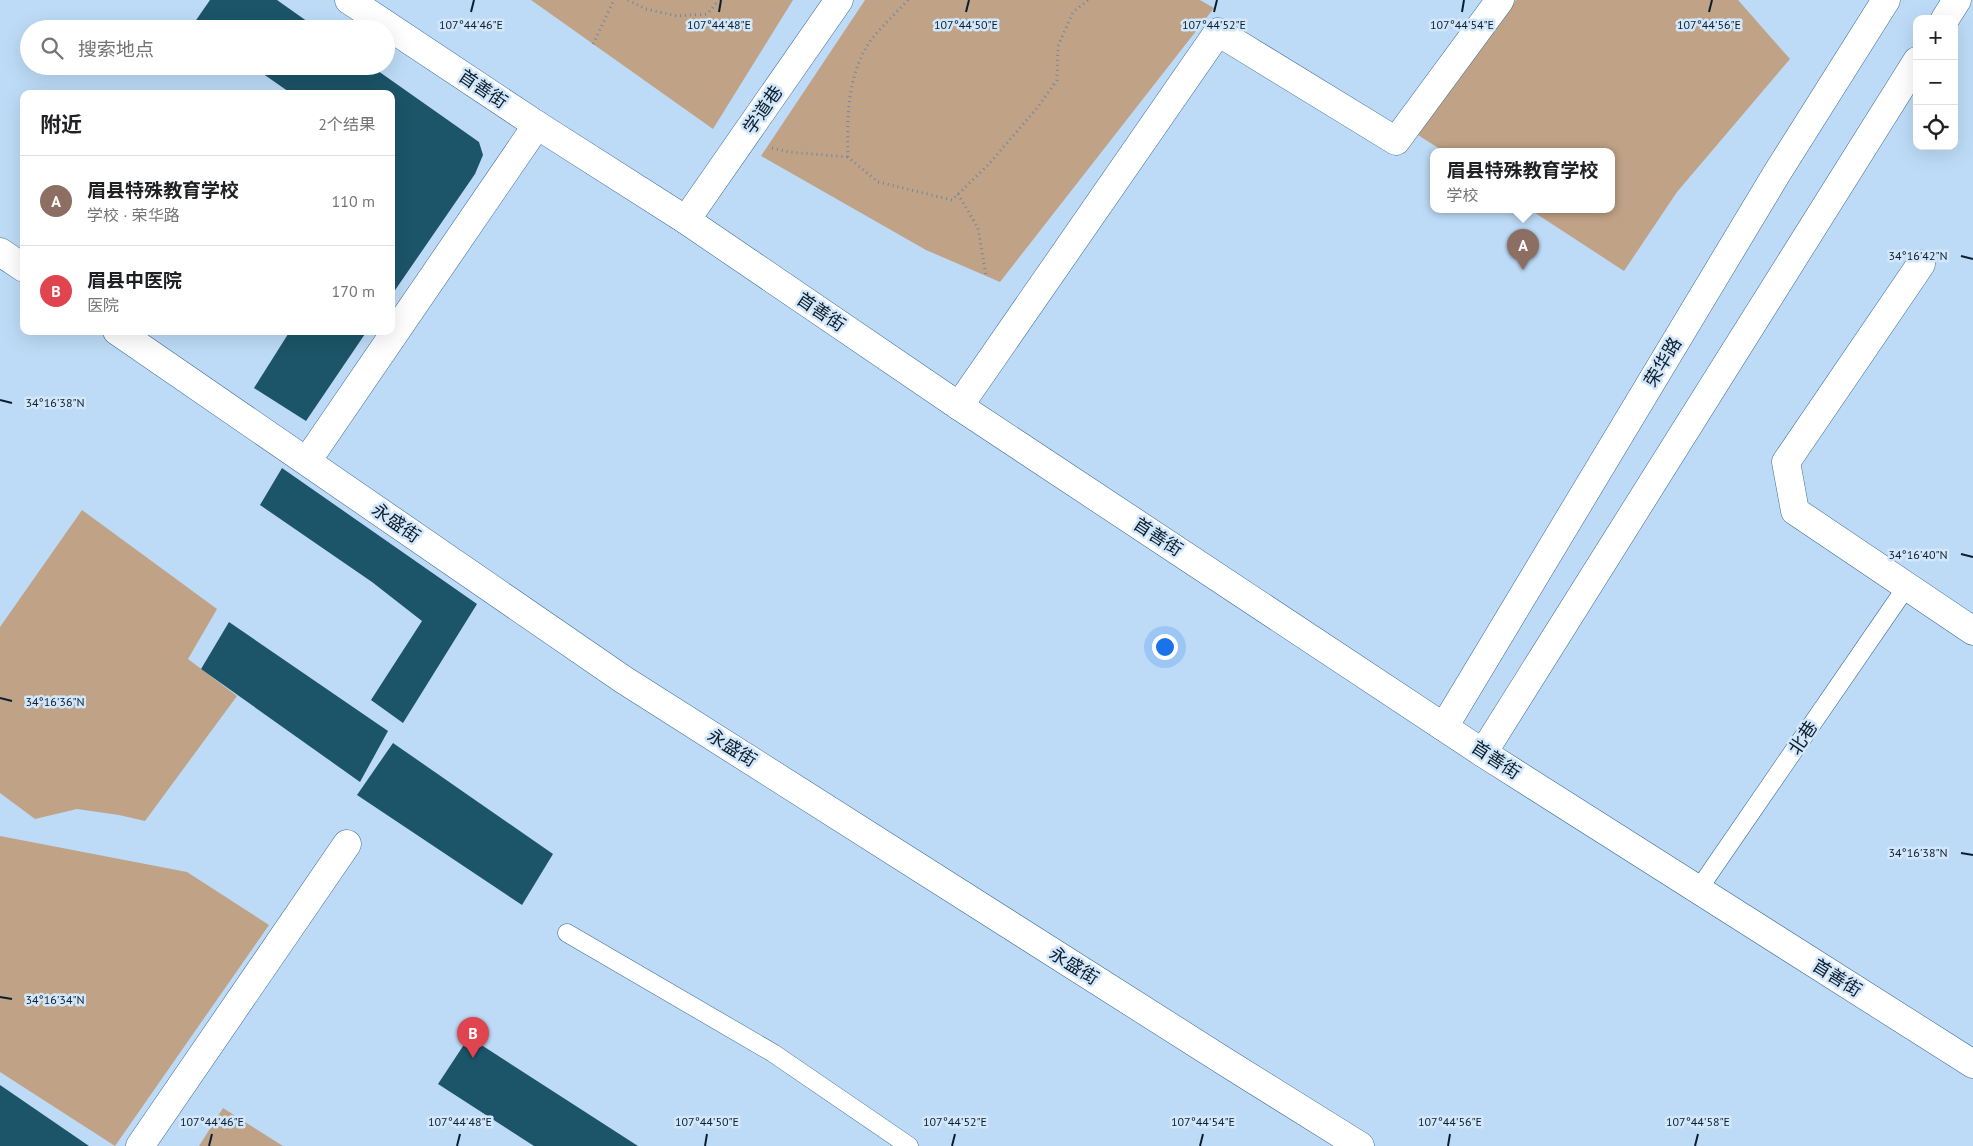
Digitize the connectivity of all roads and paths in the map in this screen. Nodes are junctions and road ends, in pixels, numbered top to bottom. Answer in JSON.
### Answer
{"nodes":[{"id":1,"x":349,"y":0,"type":"edge"},
{"id":2,"x":614,"y":0,"type":"edge"},
{"id":3,"x":628,"y":0,"type":"edge"},
{"id":4,"x":719,"y":0,"type":"edge"},
{"id":5,"x":839,"y":0,"type":"edge"},
{"id":6,"x":908,"y":0,"type":"edge"},
{"id":7,"x":1088,"y":0,"type":"edge"},
{"id":8,"x":1500,"y":0,"type":"edge"},
{"id":9,"x":1886,"y":0,"type":"edge"},
{"id":10,"x":1957,"y":0,"type":"edge"},
{"id":11,"x":1948,"y":15,"type":"edge"},
{"id":12,"x":379,"y":20,"type":"edge"},
{"id":13,"x":395,"y":31,"type":"edge"},
{"id":14,"x":593,"y":44,"type":"dead end"},
{"id":15,"x":1913,"y":66,"type":"edge"},
{"id":16,"x":537,"y":125,"type":"junction"},
{"id":17,"x":742,"y":141,"type":"junction"},
{"id":18,"x":848,"y":156,"type":"junction"},
{"id":19,"x":958,"y":194,"type":"junction"},
{"id":20,"x":686,"y":220,"type":"junction"},
{"id":21,"x":0,"y":252,"type":"edge"},
{"id":22,"x":1921,"y":264,"type":"dead end"},
{"id":23,"x":20,"y":265,"type":"edge"},
{"id":24,"x":986,"y":276,"type":"dead end"},
{"id":25,"x":395,"y":332,"type":"edge"},
{"id":26,"x":123,"y":335,"type":"edge"},
{"id":27,"x":393,"y":335,"type":"edge"},
{"id":28,"x":959,"y":406,"type":"junction"},
{"id":29,"x":307,"y":461,"type":"junction"},
{"id":30,"x":1907,"y":586,"type":"junction"},
{"id":31,"x":1973,"y":631,"type":"edge"},
{"id":32,"x":1444,"y":726,"type":"junction"},
{"id":33,"x":1483,"y":753,"type":"junction"},
{"id":34,"x":347,"y":844,"type":"dead end"},
{"id":35,"x":1698,"y":890,"type":"junction"},
{"id":36,"x":567,"y":933,"type":"dead end"},
{"id":37,"x":1973,"y":1064,"type":"edge"},
{"id":38,"x":140,"y":1146,"type":"edge"},
{"id":39,"x":909,"y":1146,"type":"edge"},
{"id":40,"x":1360,"y":1146,"type":"edge"}],
"edges":[{"from":1,"to":12,"type":"street","name":"首善街"},
{"from":2,"to":14,"type":"path"},
{"from":3,"to":4,"type":"path"},
{"from":5,"to":17,"type":"street","name":"学道巷"},
{"from":6,"to":18,"type":"path"},
{"from":7,"to":19,"type":"path"},
{"from":8,"to":28,"type":"street"},
{"from":9,"to":32,"type":"street","name":"荣华路"},
{"from":10,"to":11,"type":"street"},
{"from":13,"to":16,"type":"street","name":"首善街"},
{"from":15,"to":33,"type":"street"},
{"from":16,"to":20,"type":"street","name":"首善街"},
{"from":16,"to":25,"type":"street"},
{"from":17,"to":18,"type":"path"},
{"from":17,"to":20,"type":"street","name":"学道巷"},
{"from":18,"to":19,"type":"path"},
{"from":19,"to":24,"type":"path"},
{"from":20,"to":28,"type":"street","name":"首善街"},
{"from":21,"to":23,"type":"street"},
{"from":22,"to":30,"type":"street"},
{"from":26,"to":29,"type":"street","name":"永盛街"},
{"from":27,"to":29,"type":"street"},
{"from":28,"to":32,"type":"street","name":"首善街"},
{"from":29,"to":40,"type":"street","name":"永盛街"},
{"from":30,"to":31,"type":"street"},
{"from":30,"to":35,"type":"lane","name":"北巷"},
{"from":32,"to":33,"type":"street","name":"首善街"},
{"from":33,"to":35,"type":"street","name":"首善街"},
{"from":34,"to":38,"type":"street"},
{"from":35,"to":37,"type":"street","name":"首善街"},
{"from":36,"to":39,"type":"lane"}]}
